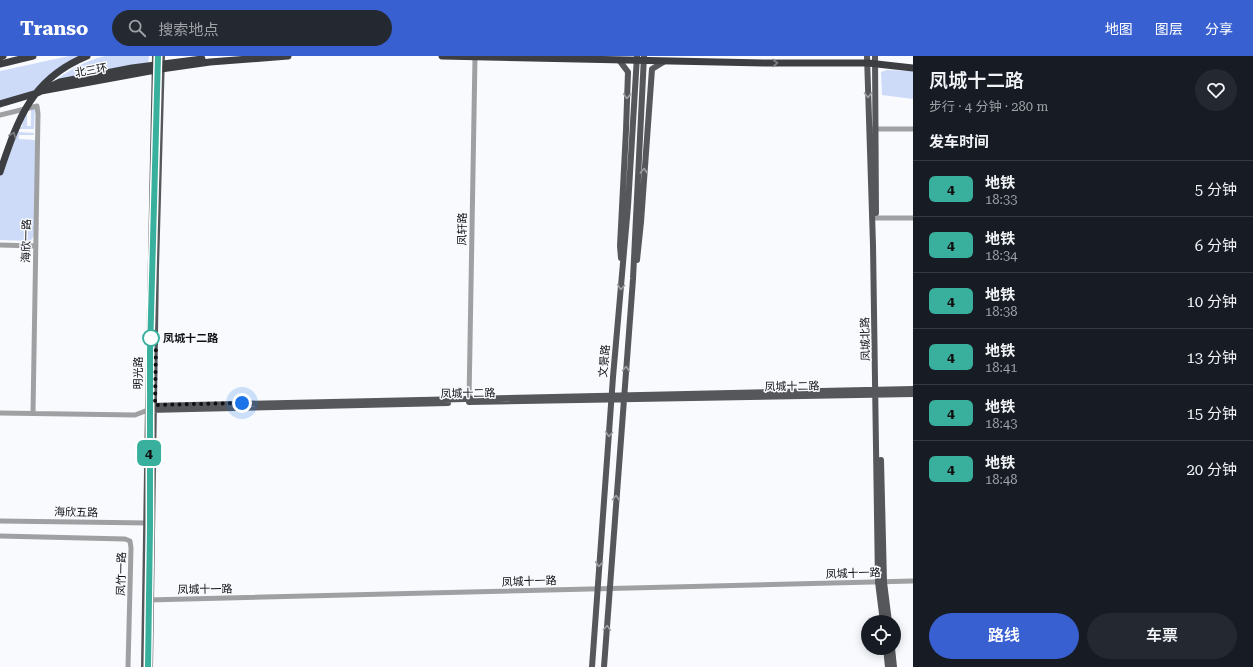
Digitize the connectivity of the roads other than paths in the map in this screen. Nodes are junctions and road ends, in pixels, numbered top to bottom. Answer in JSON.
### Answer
{"nodes":[{"id":1,"x":3,"y":56,"type":"edge"},
{"id":2,"x":33,"y":56,"type":"edge"},
{"id":3,"x":87,"y":56,"type":"edge"},
{"id":4,"x":155,"y":56,"type":"edge"},
{"id":5,"x":162,"y":56,"type":"edge"},
{"id":6,"x":234,"y":56,"type":"edge"},
{"id":7,"x":288,"y":56,"type":"edge"},
{"id":8,"x":442,"y":56,"type":"edge"},
{"id":9,"x":637,"y":56,"type":"edge"},
{"id":10,"x":644,"y":56,"type":"edge"},
{"id":11,"x":0,"y":57,"type":"edge"},
{"id":12,"x":475,"y":57,"type":"edge"},
{"id":13,"x":619,"y":60,"type":"junction"},
{"id":14,"x":871,"y":60,"type":"edge"},
{"id":15,"x":665,"y":61,"type":"junction"},
{"id":16,"x":0,"y":64,"type":"edge"},
{"id":17,"x":913,"y":68,"type":"edge"},
{"id":18,"x":158,"y":70,"type":"junction"},
{"id":19,"x":41,"y":91,"type":"junction"},
{"id":20,"x":0,"y":104,"type":"edge"},
{"id":21,"x":0,"y":114,"type":"edge"},
{"id":22,"x":872,"y":129,"type":"junction"},
{"id":23,"x":913,"y":129,"type":"edge"},
{"id":24,"x":0,"y":172,"type":"edge"},
{"id":25,"x":874,"y":218,"type":"junction"},
{"id":26,"x":913,"y":218,"type":"edge"},
{"id":27,"x":0,"y":245,"type":"edge"},
{"id":28,"x":36,"y":246,"type":"junction"},
{"id":29,"x":622,"y":272,"type":"junction"},
{"id":30,"x":633,"y":279,"type":"junction"},
{"id":31,"x":913,"y":389,"type":"edge"},
{"id":32,"x":878,"y":392,"type":"junction"},
{"id":33,"x":913,"y":394,"type":"edge"},
{"id":34,"x":624,"y":397,"type":"junction"},
{"id":35,"x":612,"y":398,"type":"junction"},
{"id":36,"x":469,"y":400,"type":"junction"},
{"id":37,"x":148,"y":408,"type":"junction"},
{"id":38,"x":155,"y":408,"type":"junction"},
{"id":39,"x":0,"y":413,"type":"edge"},
{"id":40,"x":33,"y":414,"type":"junction"},
{"id":41,"x":0,"y":521,"type":"edge"},
{"id":42,"x":150,"y":523,"type":"junction"},
{"id":43,"x":0,"y":536,"type":"edge"},
{"id":44,"x":913,"y":581,"type":"edge"},
{"id":45,"x":881,"y":582,"type":"junction"},
{"id":46,"x":598,"y":589,"type":"junction"},
{"id":47,"x":610,"y":589,"type":"junction"},
{"id":48,"x":148,"y":600,"type":"junction"},
{"id":49,"x":883,"y":615,"type":"edge"},
{"id":50,"x":887,"y":615,"type":"edge"},
{"id":51,"x":887,"y":655,"type":"edge"},
{"id":52,"x":893,"y":655,"type":"edge"},
{"id":53,"x":128,"y":667,"type":"edge"},
{"id":54,"x":144,"y":667,"type":"edge"},
{"id":55,"x":150,"y":667,"type":"edge"},
{"id":56,"x":592,"y":667,"type":"edge"},
{"id":57,"x":604,"y":667,"type":"edge"},
{"id":58,"x":888,"y":667,"type":"edge"},
{"id":59,"x":894,"y":667,"type":"edge"}],
"edges":[{"from":1,"to":11,"type":"highway"},
{"from":2,"to":16,"type":"highway"},
{"from":24,"to":3,"type":"highway","one_way":true},
{"from":4,"to":18,"type":"main road","name":"明光路"},
{"from":5,"to":18,"type":"main road","name":"明光路"},
{"from":6,"to":19,"type":"highway"},
{"from":7,"to":18,"type":"highway","name":"北三环"},
{"from":8,"to":12,"type":"highway"},
{"from":9,"to":29,"type":"main road","name":"文景路"},
{"from":10,"to":30,"type":"main road","name":"文景路"},
{"from":12,"to":13,"type":"highway"},
{"from":12,"to":36,"type":"street","name":"凤轩路"},
{"from":13,"to":15,"type":"highway"},
{"from":13,"to":29,"type":"main road","one_way":true},
{"from":15,"to":14,"type":"highway","one_way":true},
{"from":14,"to":17,"type":"highway"},
{"from":14,"to":22,"type":"main road","name":"凤城北路"},
{"from":30,"to":15,"type":"main road","one_way":true},
{"from":18,"to":19,"type":"highway","name":"北三环"},
{"from":18,"to":37,"type":"main road","name":"明光路"},
{"from":18,"to":38,"type":"main road","name":"明光路"},
{"from":19,"to":20,"type":"highway"},
{"from":21,"to":28,"type":"street","name":"海欣一路"},
{"from":22,"to":23,"type":"street"},
{"from":22,"to":25,"type":"main road","name":"凤城北路"},
{"from":25,"to":26,"type":"street"},
{"from":25,"to":32,"type":"main road","name":"凤城北路"},
{"from":27,"to":28,"type":"street"},
{"from":28,"to":40,"type":"street","name":"海欣一路"},
{"from":29,"to":35,"type":"main road","name":"文景路","one_way":true},
{"from":34,"to":30,"type":"main road","name":"文景路","one_way":true},
{"from":31,"to":32,"type":"main road","name":"凤城十二路"},
{"from":32,"to":33,"type":"main road","name":"凤城十二路"},
{"from":32,"to":34,"type":"main road","name":"凤城十二路"},
{"from":32,"to":45,"type":"main road","name":"凤城北路"},
{"from":34,"to":35,"type":"main road","name":"凤城十二路"},
{"from":47,"to":34,"type":"main road","name":"文景路","one_way":true},
{"from":35,"to":36,"type":"main road","name":"凤城十二路"},
{"from":35,"to":46,"type":"main road","name":"文景路","one_way":true},
{"from":36,"to":38,"type":"main road","name":"凤城十二路"},
{"from":37,"to":38,"type":"main road","name":"凤城十二路"},
{"from":37,"to":40,"type":"street","name":"凤城十二路"},
{"from":37,"to":42,"type":"main road","name":"明光路"},
{"from":38,"to":42,"type":"main road","name":"明光路"},
{"from":39,"to":40,"type":"street","name":"凤城十二路"},
{"from":41,"to":42,"type":"street","name":"海欣五路"},
{"from":42,"to":48,"type":"main road","name":"明光路"},
{"from":43,"to":53,"type":"street","name":"凤竹一路"},
{"from":44,"to":45,"type":"street","name":"凤城十一路"},
{"from":45,"to":47,"type":"street","name":"凤城十一路"},
{"from":45,"to":49,"type":"main road","name":"凤城北路"},
{"from":45,"to":50,"type":"main road","name":"凤城北路"},
{"from":46,"to":47,"type":"street","name":"凤城十一路"},
{"from":46,"to":48,"type":"street","name":"凤城十一路"},
{"from":46,"to":56,"type":"main road","name":"文景路"},
{"from":57,"to":47,"type":"main road","name":"文景路","one_way":true},
{"from":48,"to":54,"type":"main road","name":"明光路"},
{"from":48,"to":55,"type":"main road","name":"明光路"},
{"from":51,"to":58,"type":"main road"},
{"from":52,"to":59,"type":"main road"}]}
